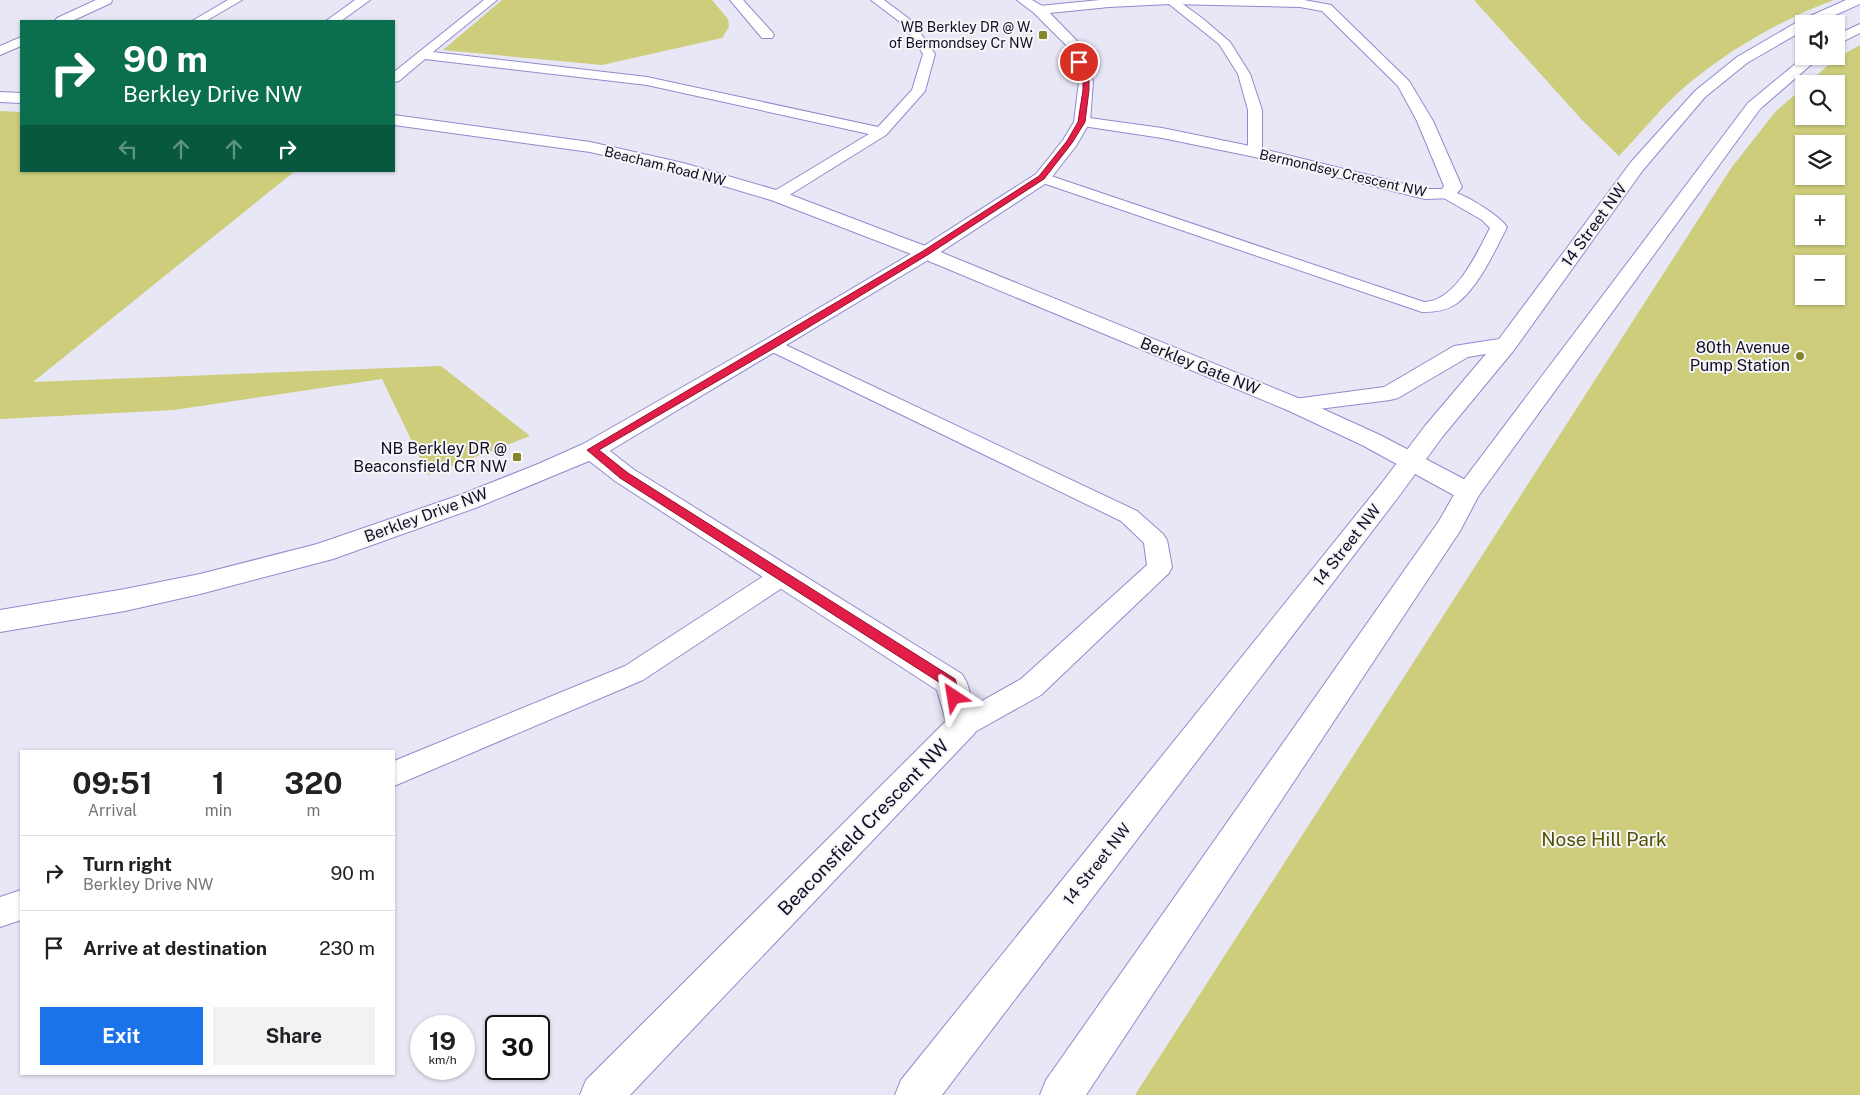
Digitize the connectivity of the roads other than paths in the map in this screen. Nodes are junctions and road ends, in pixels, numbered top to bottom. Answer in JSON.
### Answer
{"nodes":[{"id":1,"x":106,"y":0,"type":"edge"},
{"id":2,"x":236,"y":0,"type":"edge"},
{"id":3,"x":364,"y":0,"type":"edge"},
{"id":4,"x":491,"y":0,"type":"edge"},
{"id":5,"x":736,"y":0,"type":"edge"},
{"id":6,"x":877,"y":0,"type":"edge"},
{"id":7,"x":1170,"y":0,"type":"edge"},
{"id":8,"x":1859,"y":0,"type":"edge"},
{"id":9,"x":1031,"y":5,"type":"edge"},
{"id":10,"x":1822,"y":15,"type":"edge"},
{"id":11,"x":64,"y":20,"type":"edge"},
{"id":12,"x":200,"y":20,"type":"edge"},
{"id":13,"x":334,"y":20,"type":"edge"},
{"id":14,"x":1860,"y":28,"type":"edge"},
{"id":15,"x":1795,"y":29,"type":"edge"},
{"id":16,"x":767,"y":35,"type":"dead end"},
{"id":17,"x":1845,"y":36,"type":"edge"},
{"id":18,"x":20,"y":41,"type":"edge"},
{"id":19,"x":0,"y":51,"type":"edge"},
{"id":20,"x":423,"y":55,"type":"junction"},
{"id":21,"x":1803,"y":65,"type":"edge"},
{"id":22,"x":395,"y":77,"type":"edge"},
{"id":23,"x":0,"y":97,"type":"edge"},
{"id":24,"x":20,"y":98,"type":"edge"},
{"id":25,"x":395,"y":120,"type":"edge"},
{"id":26,"x":1082,"y":122,"type":"junction"},
{"id":27,"x":881,"y":132,"type":"junction"},
{"id":28,"x":1255,"y":152,"type":"junction"},
{"id":29,"x":1042,"y":178,"type":"junction"},
{"id":30,"x":1447,"y":194,"type":"junction"},
{"id":31,"x":777,"y":196,"type":"junction"},
{"id":32,"x":926,"y":253,"type":"junction"},
{"id":33,"x":773,"y":345,"type":"junction"},
{"id":34,"x":1506,"y":346,"type":"junction"},
{"id":35,"x":1296,"y":405,"type":"junction"},
{"id":36,"x":592,"y":450,"type":"junction"},
{"id":37,"x":1412,"y":461,"type":"junction"},
{"id":38,"x":1468,"y":492,"type":"junction"},
{"id":39,"x":782,"y":576,"type":"junction"},
{"id":40,"x":0,"y":621,"type":"edge"},
{"id":41,"x":962,"y":725,"type":"junction"},
{"id":42,"x":395,"y":774,"type":"edge"},
{"id":43,"x":20,"y":905,"type":"edge"},
{"id":44,"x":0,"y":912,"type":"edge"},
{"id":45,"x":601,"y":1095,"type":"edge"},
{"id":46,"x":916,"y":1095,"type":"edge"},
{"id":47,"x":1061,"y":1095,"type":"edge"}],
"edges":[{"from":1,"to":11,"type":"street"},
{"from":2,"to":12,"type":"lane"},
{"from":3,"to":13,"type":"street"},
{"from":4,"to":20,"type":"lane"},
{"from":5,"to":16,"type":"street"},
{"from":6,"to":27,"type":"lane"},
{"from":7,"to":9,"type":"street","name":"Bermondsey Crescent NW"},
{"from":7,"to":28,"type":"lane"},
{"from":7,"to":30,"type":"street","name":"Bermondsey Crescent NW"},
{"from":8,"to":10,"type":"street","name":"14 Street NW"},
{"from":9,"to":26,"type":"street","name":"Berkley Drive NW"},
{"from":14,"to":17,"type":"street"},
{"from":15,"to":34,"type":"street","name":"14 Street NW"},
{"from":18,"to":19,"type":"street"},
{"from":20,"to":22,"type":"lane"},
{"from":20,"to":27,"type":"lane"},
{"from":21,"to":38,"type":"street"},
{"from":23,"to":24,"type":"street"},
{"from":25,"to":31,"type":"street","name":"Beacham Road NW"},
{"from":26,"to":28,"type":"street","name":"Bermondsey Crescent NW"},
{"from":26,"to":29,"type":"street","name":"Berkley Drive NW"},
{"from":27,"to":31,"type":"lane"},
{"from":28,"to":30,"type":"street","name":"Bermondsey Crescent NW"},
{"from":29,"to":30,"type":"lane"},
{"from":29,"to":32,"type":"street","name":"Berkley Drive NW"},
{"from":31,"to":32,"type":"street","name":"Beacham Road NW"},
{"from":32,"to":33,"type":"street","name":"Berkley Drive NW"},
{"from":32,"to":35,"type":"street","name":"Berkley Gate NW"},
{"from":33,"to":36,"type":"street","name":"Berkley Drive NW"},
{"from":33,"to":41,"type":"lane"},
{"from":34,"to":35,"type":"street"},
{"from":34,"to":37,"type":"street","name":"14 Street NW"},
{"from":35,"to":37,"type":"street","name":"Berkley Gate NW"},
{"from":36,"to":39,"type":"street"},
{"from":36,"to":40,"type":"street","name":"Berkley Drive NW"},
{"from":37,"to":38,"type":"street","name":"Berkley Gate NW"},
{"from":37,"to":46,"type":"street","name":"14 Street NW"},
{"from":38,"to":47,"type":"street"},
{"from":39,"to":41,"type":"street"},
{"from":39,"to":42,"type":"lane"},
{"from":41,"to":45,"type":"street","name":"Beaconsfield Crescent NW"},
{"from":43,"to":44,"type":"lane"}]}
